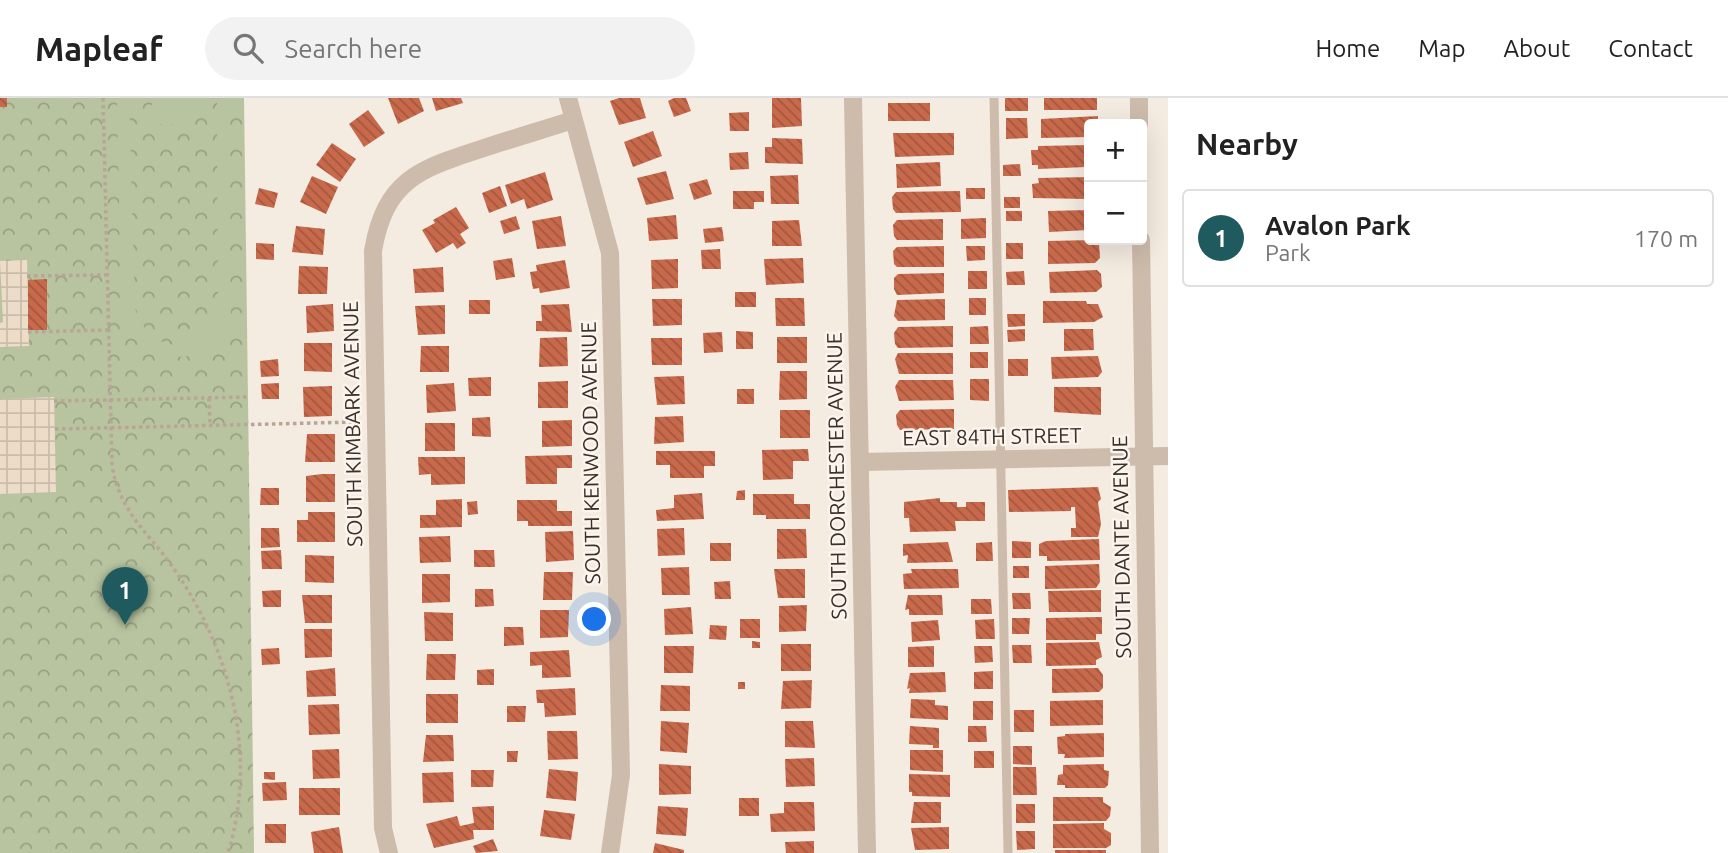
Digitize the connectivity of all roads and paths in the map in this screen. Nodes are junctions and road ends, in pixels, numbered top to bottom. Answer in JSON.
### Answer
{"nodes":[{"id":1,"x":103,"y":98,"type":"edge"},
{"id":2,"x":568,"y":98,"type":"edge"},
{"id":3,"x":853,"y":98,"type":"edge"},
{"id":4,"x":994,"y":98,"type":"edge"},
{"id":5,"x":1139,"y":98,"type":"edge"},
{"id":6,"x":1139,"y":119,"type":"edge"},
{"id":7,"x":573,"y":120,"type":"junction"},
{"id":8,"x":1141,"y":245,"type":"edge"},
{"id":9,"x":106,"y":275,"type":"junction"},
{"id":10,"x":27,"y":276,"type":"dead end"},
{"id":11,"x":108,"y":330,"type":"junction"},
{"id":12,"x":29,"y":332,"type":"dead end"},
{"id":13,"x":248,"y":397,"type":"dead end"},
{"id":14,"x":209,"y":398,"type":"junction"},
{"id":15,"x":109,"y":400,"type":"junction"},
{"id":16,"x":54,"y":401,"type":"dead end"},
{"id":17,"x":357,"y":422,"type":"dead end"},
{"id":18,"x":210,"y":425,"type":"junction"},
{"id":19,"x":109,"y":427,"type":"junction"},
{"id":20,"x":55,"y":429,"type":"dead end"},
{"id":21,"x":1143,"y":456,"type":"junction"},
{"id":22,"x":1168,"y":456,"type":"edge"},
{"id":23,"x":1001,"y":459,"type":"junction"},
{"id":24,"x":860,"y":462,"type":"junction"},
{"id":25,"x":228,"y":853,"type":"edge"},
{"id":26,"x":389,"y":853,"type":"edge"},
{"id":27,"x":610,"y":853,"type":"edge"},
{"id":28,"x":867,"y":853,"type":"edge"},
{"id":29,"x":1008,"y":853,"type":"edge"},
{"id":30,"x":1150,"y":853,"type":"edge"}],
"edges":[{"from":1,"to":9,"type":"path"},
{"from":2,"to":7,"type":"street","name":"SOUTH KENWOOD AVENUE"},
{"from":3,"to":24,"type":"street","name":"SOUTH DORCHESTER AVENUE"},
{"from":4,"to":23,"type":"lane"},
{"from":5,"to":6,"type":"street"},
{"from":7,"to":26,"type":"street","name":"SOUTH KIMBARK AVENUE"},
{"from":7,"to":27,"type":"street","name":"SOUTH KENWOOD AVENUE"},
{"from":8,"to":21,"type":"street","name":"SOUTH DANTE AVENUE"},
{"from":9,"to":10,"type":"path"},
{"from":9,"to":11,"type":"path"},
{"from":11,"to":12,"type":"path"},
{"from":11,"to":15,"type":"path"},
{"from":13,"to":14,"type":"path"},
{"from":14,"to":15,"type":"path"},
{"from":14,"to":18,"type":"path"},
{"from":15,"to":16,"type":"path"},
{"from":15,"to":19,"type":"path"},
{"from":17,"to":18,"type":"path"},
{"from":18,"to":19,"type":"path"},
{"from":19,"to":20,"type":"path"},
{"from":19,"to":25,"type":"path"},
{"from":21,"to":22,"type":"street","name":"EAST 84TH STREET"},
{"from":21,"to":23,"type":"street","name":"EAST 84TH STREET"},
{"from":21,"to":30,"type":"street","name":"SOUTH DANTE AVENUE"},
{"from":23,"to":24,"type":"street","name":"EAST 84TH STREET"},
{"from":23,"to":29,"type":"lane"},
{"from":24,"to":28,"type":"street","name":"SOUTH DORCHESTER AVENUE"}]}
